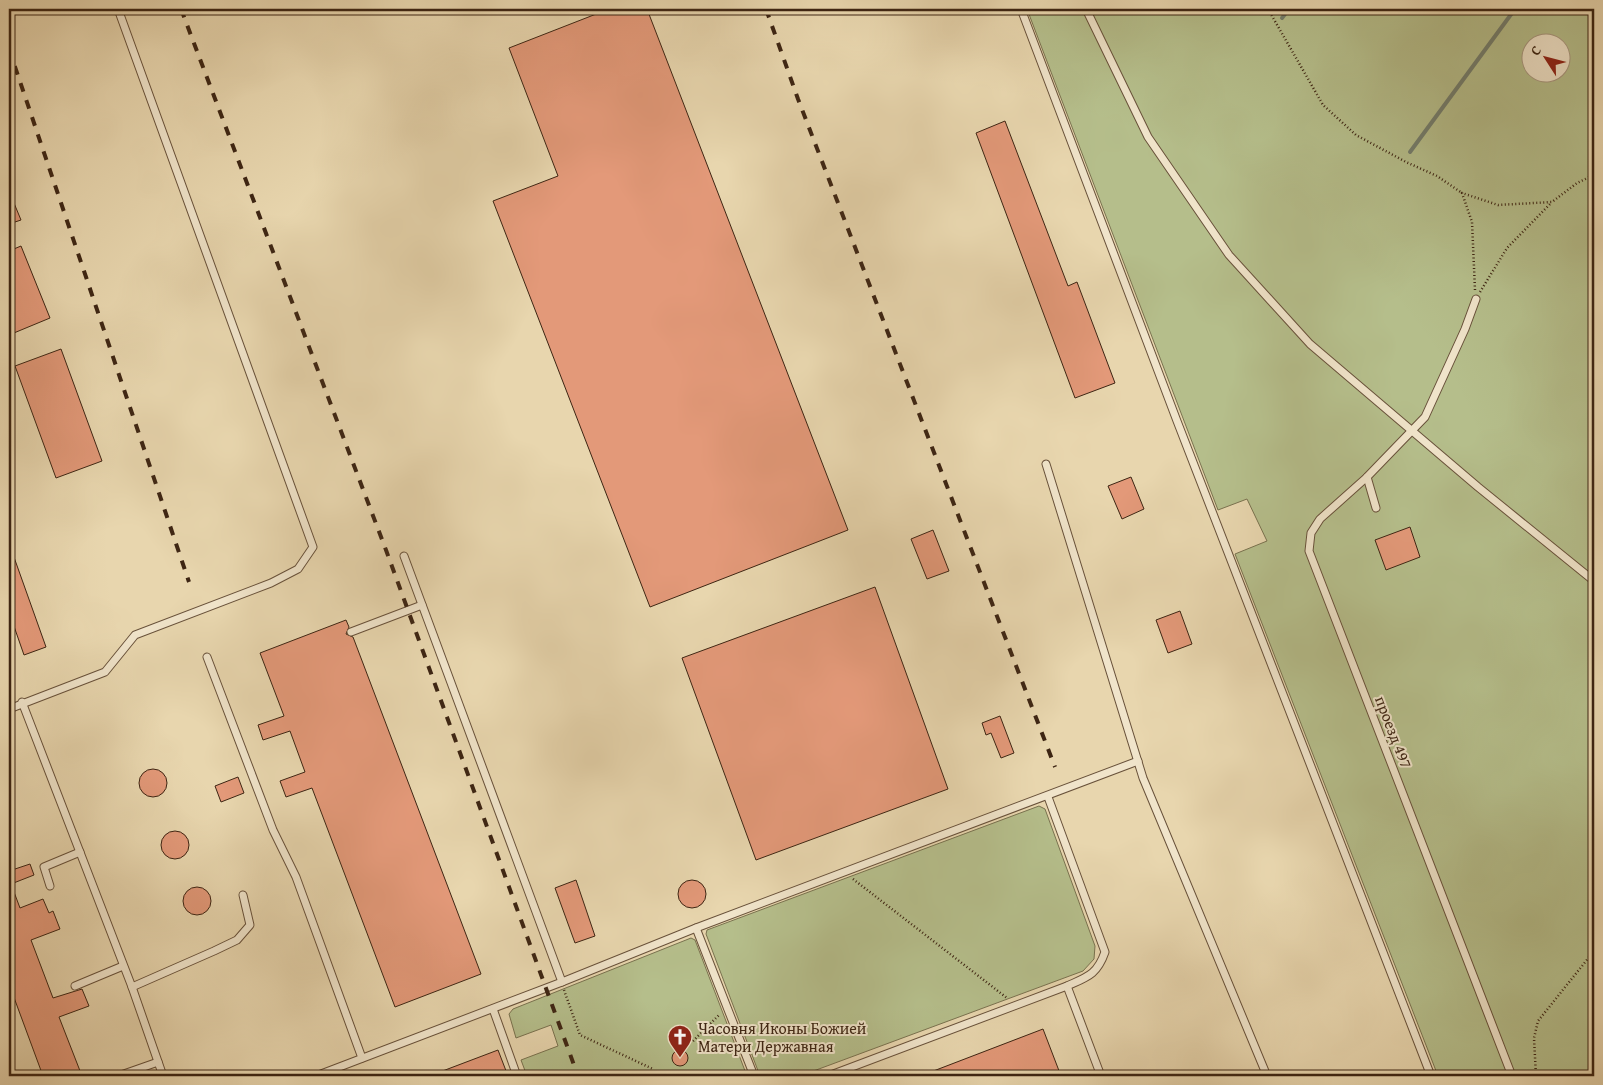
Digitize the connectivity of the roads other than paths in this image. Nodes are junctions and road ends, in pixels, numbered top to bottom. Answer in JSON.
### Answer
{"nodes":[{"id":1,"x":118,"y":9,"type":"edge"},
{"id":2,"x":1021,"y":9,"type":"edge"},
{"id":3,"x":1086,"y":9,"type":"edge"},
{"id":4,"x":1476,"y":300,"type":"road end"},
{"id":5,"x":1414,"y":431,"type":"junction"},
{"id":6,"x":1046,"y":464,"type":"dead end"},
{"id":7,"x":1366,"y":477,"type":"junction"},
{"id":8,"x":1376,"y":508,"type":"dead end"},
{"id":9,"x":404,"y":556,"type":"dead end"},
{"id":10,"x":1594,"y":581,"type":"edge"},
{"id":11,"x":422,"y":606,"type":"junction"},
{"id":12,"x":351,"y":632,"type":"dead end"},
{"id":13,"x":207,"y":657,"type":"dead end"},
{"id":14,"x":22,"y":702,"type":"junction"},
{"id":15,"x":9,"y":708,"type":"edge"},
{"id":16,"x":1138,"y":762,"type":"junction"},
{"id":17,"x":1048,"y":797,"type":"junction"},
{"id":18,"x":80,"y":852,"type":"junction"},
{"id":19,"x":50,"y":886,"type":"dead end"},
{"id":20,"x":243,"y":895,"type":"dead end"},
{"id":21,"x":696,"y":928,"type":"junction"},
{"id":22,"x":124,"y":966,"type":"junction"},
{"id":23,"x":562,"y":982,"type":"junction"},
{"id":24,"x":74,"y":986,"type":"dead end"},
{"id":25,"x":1066,"y":986,"type":"junction"},
{"id":26,"x":132,"y":987,"type":"junction"},
{"id":27,"x":493,"y":1008,"type":"junction"},
{"id":28,"x":362,"y":1058,"type":"junction"},
{"id":29,"x":158,"y":1062,"type":"junction"},
{"id":30,"x":118,"y":1076,"type":"edge"},
{"id":31,"x":163,"y":1076,"type":"edge"},
{"id":32,"x":322,"y":1076,"type":"edge"},
{"id":33,"x":518,"y":1076,"type":"edge"},
{"id":34,"x":754,"y":1076,"type":"edge"},
{"id":35,"x":828,"y":1076,"type":"edge"},
{"id":36,"x":1101,"y":1076,"type":"edge"},
{"id":37,"x":1267,"y":1076,"type":"edge"},
{"id":38,"x":1431,"y":1076,"type":"edge"},
{"id":39,"x":1512,"y":1076,"type":"edge"}],
"edges":[{"from":1,"to":14,"type":"lane"},
{"from":2,"to":38,"type":"lane"},
{"from":3,"to":5,"type":"lane"},
{"from":4,"to":5,"type":"lane","name":"проезд 497"},
{"from":5,"to":7,"type":"lane","name":"проезд 497"},
{"from":5,"to":10,"type":"lane"},
{"from":6,"to":16,"type":"lane"},
{"from":7,"to":8,"type":"lane"},
{"from":7,"to":39,"type":"lane","name":"проезд 497"},
{"from":9,"to":11,"type":"lane"},
{"from":11,"to":12,"type":"lane"},
{"from":11,"to":23,"type":"lane"},
{"from":13,"to":28,"type":"lane"},
{"from":14,"to":15,"type":"lane"},
{"from":14,"to":18,"type":"lane"},
{"from":16,"to":17,"type":"lane"},
{"from":16,"to":37,"type":"lane"},
{"from":17,"to":21,"type":"lane"},
{"from":17,"to":25,"type":"lane"},
{"from":18,"to":19,"type":"lane"},
{"from":18,"to":22,"type":"lane"},
{"from":20,"to":26,"type":"lane"},
{"from":21,"to":23,"type":"lane"},
{"from":21,"to":34,"type":"lane"},
{"from":22,"to":24,"type":"lane"},
{"from":22,"to":26,"type":"lane"},
{"from":23,"to":27,"type":"lane"},
{"from":25,"to":35,"type":"lane"},
{"from":25,"to":36,"type":"lane"},
{"from":26,"to":29,"type":"lane"},
{"from":27,"to":28,"type":"lane"},
{"from":27,"to":33,"type":"lane"},
{"from":28,"to":32,"type":"lane"},
{"from":29,"to":30,"type":"lane"},
{"from":29,"to":31,"type":"lane"}]}
